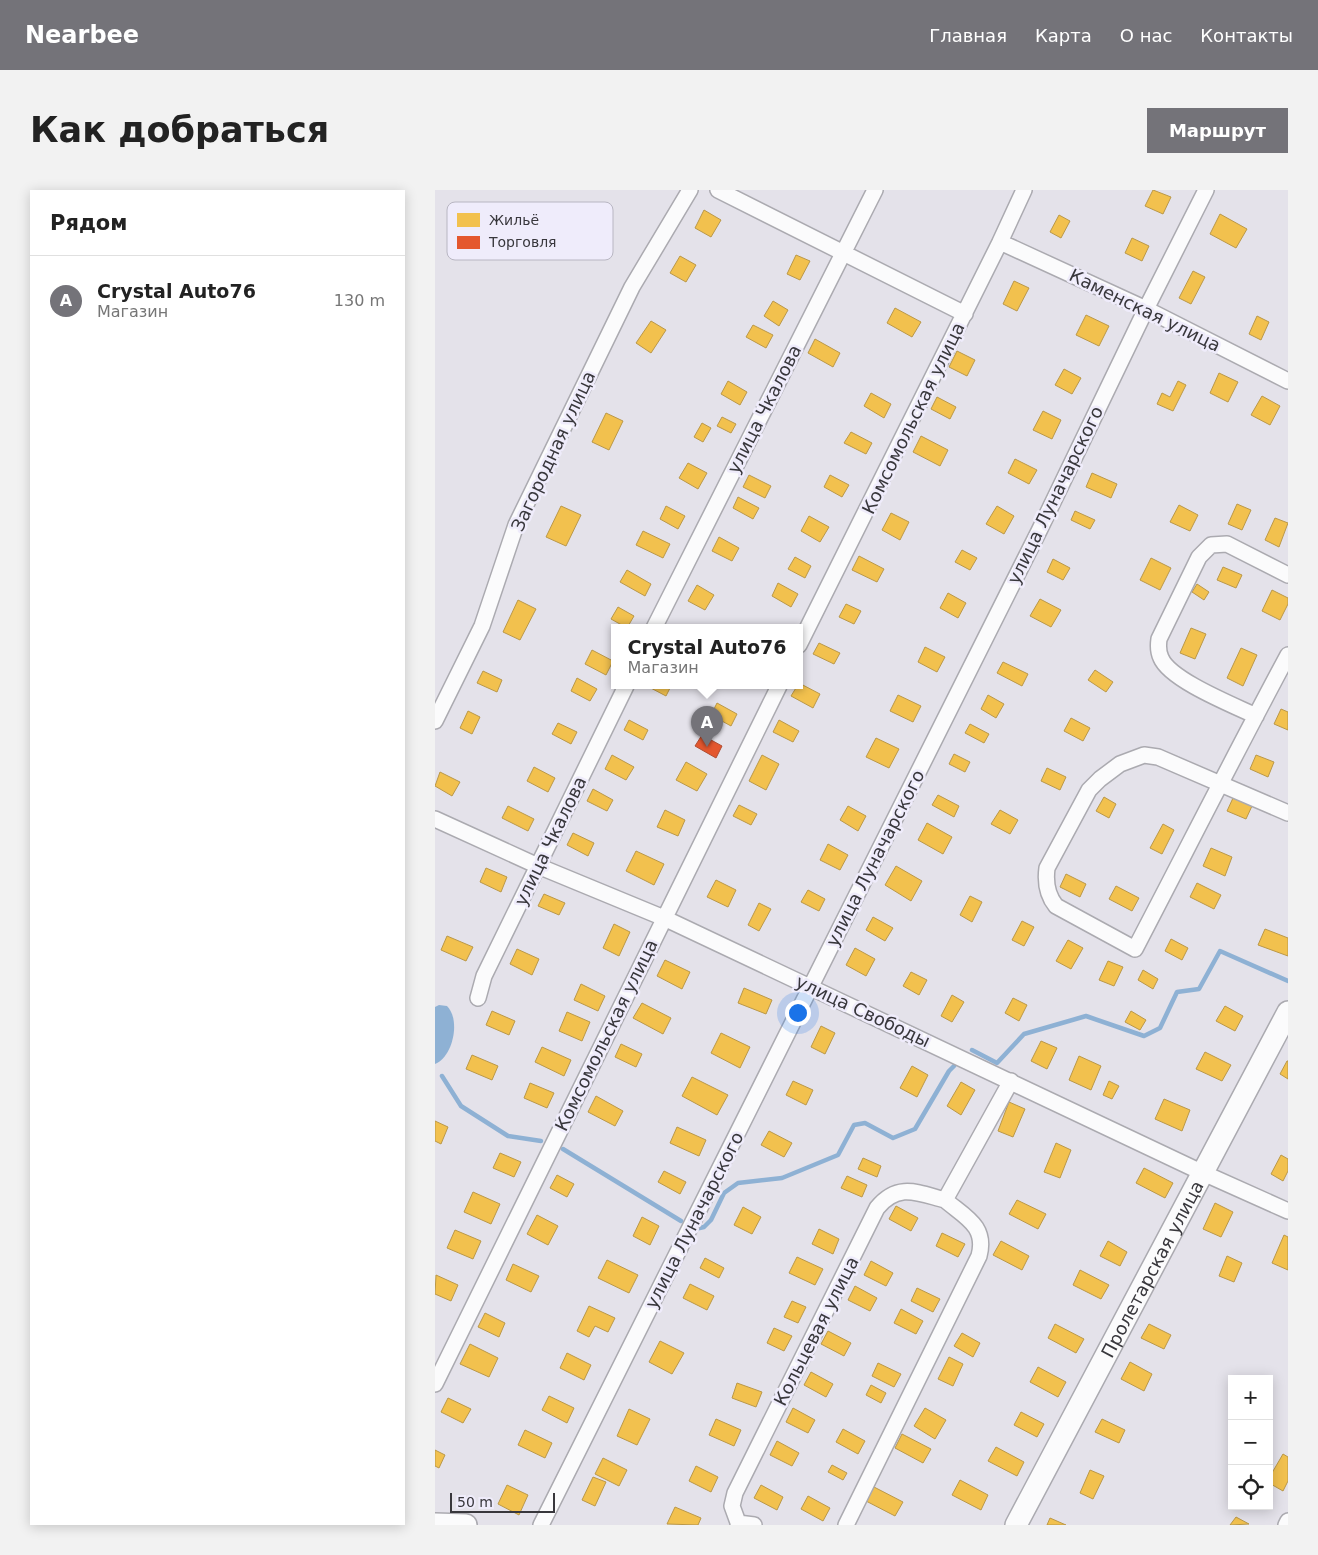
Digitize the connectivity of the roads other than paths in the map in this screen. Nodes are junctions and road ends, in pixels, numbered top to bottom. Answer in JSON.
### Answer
{"nodes":[{"id":1,"x":690,"y":190,"type":"edge"},
{"id":2,"x":718,"y":190,"type":"edge"},
{"id":3,"x":875,"y":190,"type":"edge"},
{"id":4,"x":1024,"y":190,"type":"edge"},
{"id":5,"x":1206,"y":190,"type":"edge"},
{"id":6,"x":1000,"y":242,"type":"junction"},
{"id":7,"x":844,"y":252,"type":"junction"},
{"id":8,"x":1146,"y":309,"type":"junction"},
{"id":9,"x":965,"y":314,"type":"junction"},
{"id":10,"x":1288,"y":381,"type":"edge"},
{"id":11,"x":1288,"y":575,"type":"edge"},
{"id":12,"x":656,"y":624,"type":"edge"},
{"id":13,"x":803,"y":638,"type":"edge"},
{"id":14,"x":1288,"y":655,"type":"edge"},
{"id":15,"x":625,"y":689,"type":"edge"},
{"id":16,"x":778,"y":689,"type":"edge"},
{"id":17,"x":1255,"y":716,"type":"junction"},
{"id":18,"x":435,"y":721,"type":"edge"},
{"id":19,"x":1221,"y":783,"type":"junction"},
{"id":20,"x":1288,"y":813,"type":"edge"},
{"id":21,"x":435,"y":819,"type":"edge"},
{"id":22,"x":538,"y":866,"type":"junction"},
{"id":23,"x":664,"y":918,"type":"junction"},
{"id":24,"x":811,"y":986,"type":"junction"},
{"id":25,"x":478,"y":998,"type":"dead end"},
{"id":26,"x":1288,"y":1012,"type":"edge"},
{"id":27,"x":1011,"y":1081,"type":"junction"},
{"id":28,"x":1201,"y":1172,"type":"junction"},
{"id":29,"x":945,"y":1200,"type":"junction"},
{"id":30,"x":1288,"y":1211,"type":"edge"},
{"id":31,"x":435,"y":1384,"type":"edge"},
{"id":32,"x":1288,"y":1521,"type":"edge"},
{"id":33,"x":435,"y":1524,"type":"edge"},
{"id":34,"x":739,"y":1524,"type":"edge"},
{"id":35,"x":466,"y":1525,"type":"edge"},
{"id":36,"x":541,"y":1525,"type":"edge"},
{"id":37,"x":754,"y":1525,"type":"edge"},
{"id":38,"x":846,"y":1525,"type":"edge"},
{"id":39,"x":1016,"y":1525,"type":"edge"},
{"id":40,"x":1286,"y":1525,"type":"edge"}],
"edges":[{"from":1,"to":18,"type":"street","name":"Загородная улица"},
{"from":2,"to":7,"type":"street"},
{"from":3,"to":7,"type":"street","name":"улица Чкалова"},
{"from":4,"to":6,"type":"street","name":"Комсомольская улица"},
{"from":5,"to":8,"type":"street","name":"улица Луначарского"},
{"from":6,"to":8,"type":"street","name":"Каменская улица"},
{"from":6,"to":9,"type":"street","name":"Комсомольская улица"},
{"from":7,"to":9,"type":"street"},
{"from":7,"to":12,"type":"street","name":"улица Чкалова"},
{"from":8,"to":10,"type":"street","name":"Каменская улица"},
{"from":8,"to":24,"type":"street","name":"улица Луначарского"},
{"from":9,"to":13,"type":"street","name":"Комсомольская улица"},
{"from":11,"to":17,"type":"street"},
{"from":14,"to":17,"type":"street"},
{"from":15,"to":22,"type":"street","name":"улица Чкалова"},
{"from":16,"to":23,"type":"street","name":"Комсомольская улица"},
{"from":17,"to":19,"type":"street"},
{"from":19,"to":19,"type":"street"},
{"from":19,"to":20,"type":"street"},
{"from":21,"to":22,"type":"street","name":"улица Свободы"},
{"from":22,"to":23,"type":"street","name":"улица Свободы"},
{"from":22,"to":25,"type":"street","name":"улица Чкалова"},
{"from":23,"to":24,"type":"street","name":"улица Свободы"},
{"from":23,"to":31,"type":"street","name":"Комсомольская улица"},
{"from":24,"to":27,"type":"street","name":"улица Свободы"},
{"from":24,"to":36,"type":"street","name":"улица Луначарского"},
{"from":26,"to":28,"type":"main road","name":"Пролетарская улица"},
{"from":27,"to":28,"type":"street","name":"улица Свободы"},
{"from":27,"to":29,"type":"street"},
{"from":28,"to":30,"type":"street","name":"улица Свободы"},
{"from":28,"to":39,"type":"main road","name":"Пролетарская улица"},
{"from":29,"to":34,"type":"street","name":"Кольцевая улица"},
{"from":29,"to":38,"type":"street","name":"Кольцевая улица"},
{"from":32,"to":40,"type":"street"},
{"from":33,"to":35,"type":"main road"},
{"from":34,"to":37,"type":"street","name":"Кольцевая улица"}]}
